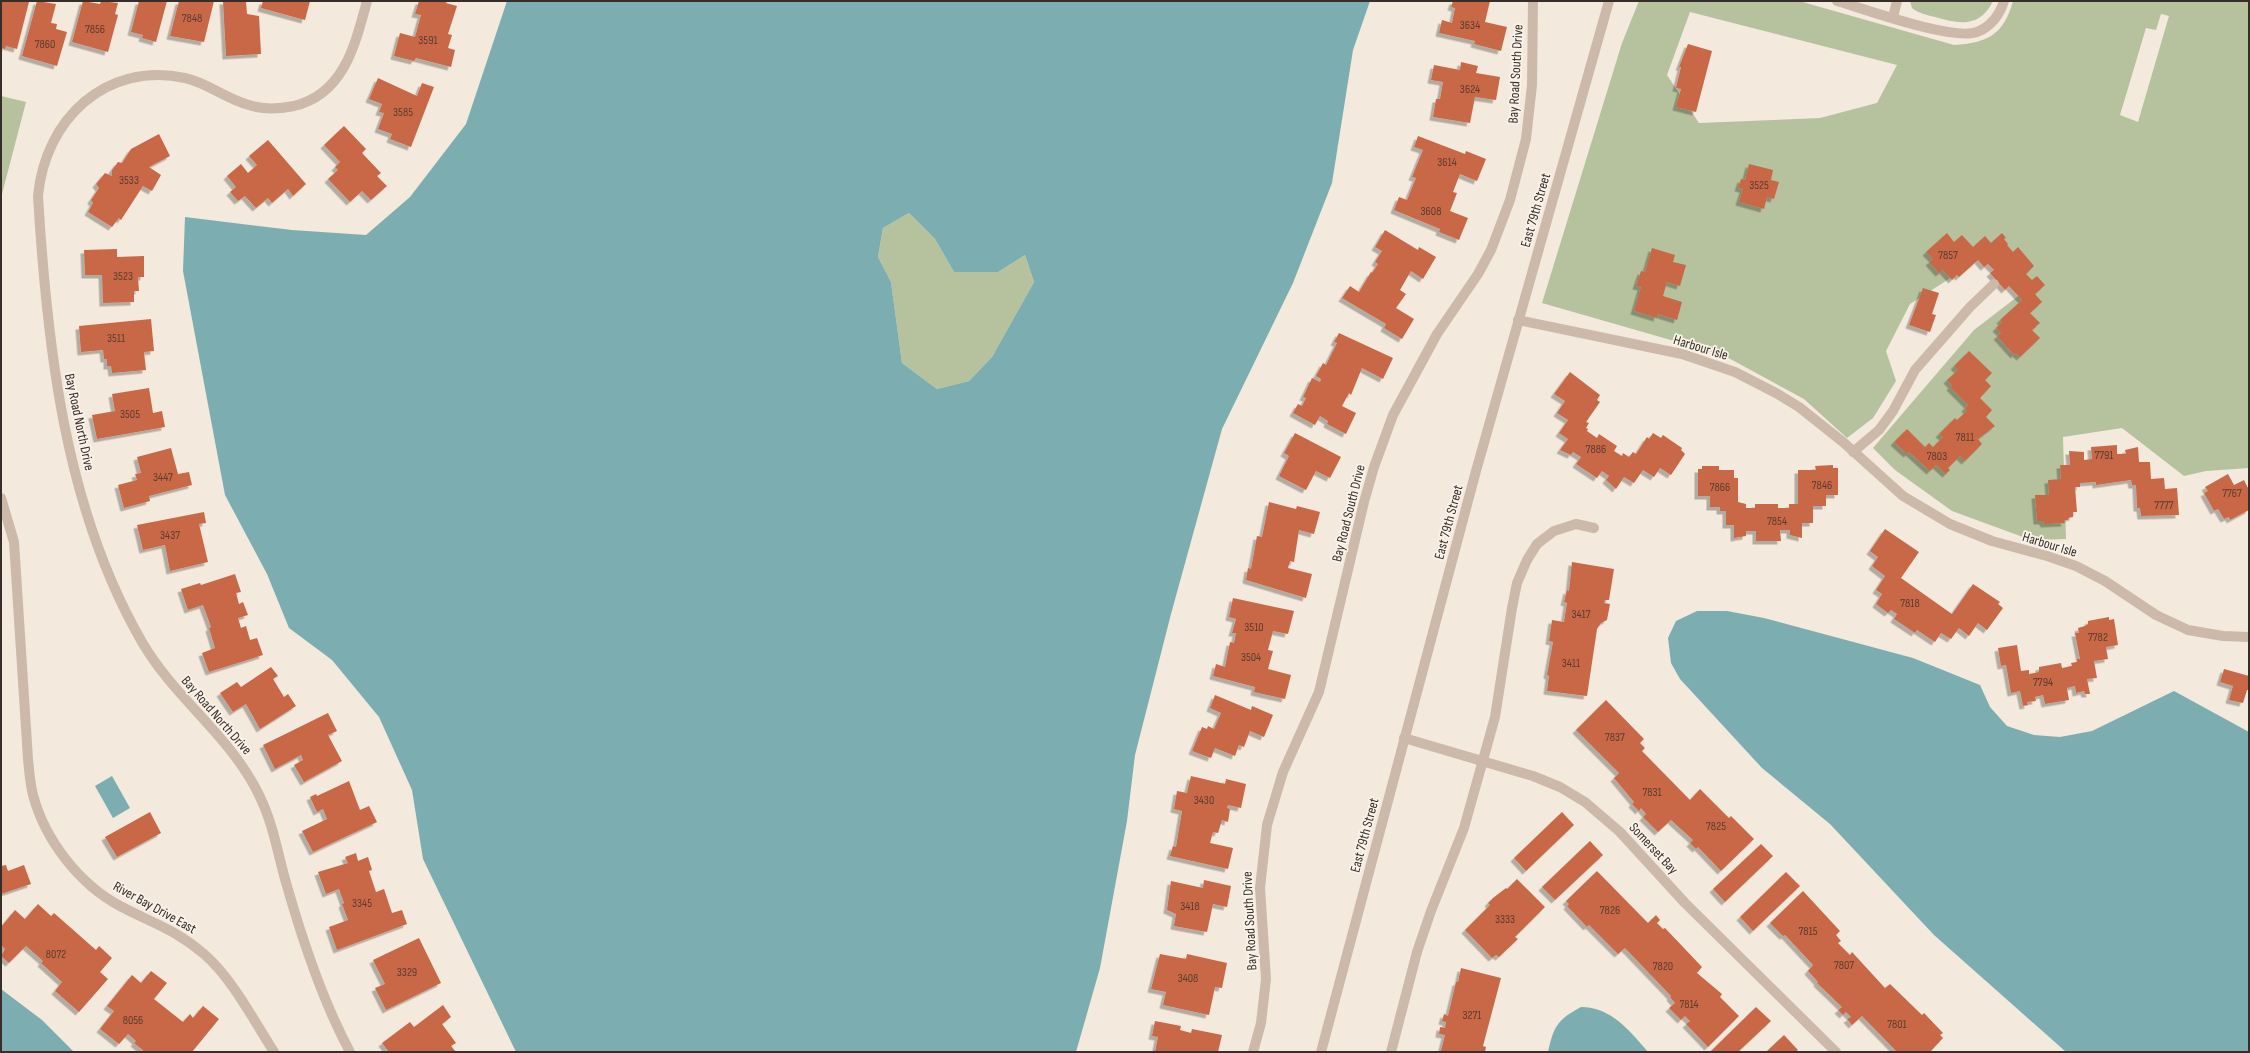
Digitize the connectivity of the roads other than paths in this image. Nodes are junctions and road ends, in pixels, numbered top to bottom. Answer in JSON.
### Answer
{"nodes":[{"id":1,"x":367,"y":1,"type":"edge"},
{"id":2,"x":1532,"y":1,"type":"edge"},
{"id":3,"x":1609,"y":1,"type":"edge"},
{"id":4,"x":1837,"y":1,"type":"edge"},
{"id":5,"x":1897,"y":1,"type":"edge"},
{"id":6,"x":2004,"y":1,"type":"edge"},
{"id":7,"x":1893,"y":17,"type":"junction"},
{"id":8,"x":1994,"y":284,"type":"dead end"},
{"id":9,"x":1518,"y":320,"type":"junction"},
{"id":10,"x":1853,"y":452,"type":"junction"},
{"id":11,"x":1,"y":498,"type":"edge"},
{"id":12,"x":1594,"y":528,"type":"dead end"},
{"id":13,"x":2249,"y":636,"type":"edge"},
{"id":14,"x":1404,"y":738,"type":"junction"},
{"id":15,"x":1483,"y":761,"type":"junction"},
{"id":16,"x":274,"y":1052,"type":"edge"},
{"id":17,"x":350,"y":1052,"type":"edge"},
{"id":18,"x":1253,"y":1052,"type":"edge"},
{"id":19,"x":1321,"y":1052,"type":"edge"},
{"id":20,"x":1391,"y":1052,"type":"edge"},
{"id":21,"x":1836,"y":1052,"type":"edge"}],
"edges":[{"from":1,"to":17,"type":"street","name":"Bay Road North Drive"},
{"from":2,"to":18,"type":"street","name":"Bay Road South Drive"},
{"from":3,"to":9,"type":"street","name":"East 79th Street"},
{"from":4,"to":7,"type":"street"},
{"from":5,"to":7,"type":"street"},
{"from":6,"to":7,"type":"street"},
{"from":8,"to":10,"type":"street"},
{"from":9,"to":10,"type":"street","name":"Harbour Isle"},
{"from":9,"to":14,"type":"street","name":"East 79th Street"},
{"from":10,"to":13,"type":"street","name":"Harbour Isle"},
{"from":11,"to":16,"type":"street","name":"River Bay Drive East"},
{"from":12,"to":15,"type":"street"},
{"from":14,"to":15,"type":"street","name":"Somerset Bay"},
{"from":14,"to":19,"type":"street","name":"East 79th Street"},
{"from":15,"to":20,"type":"street"},
{"from":15,"to":21,"type":"street","name":"Somerset Bay"}]}
